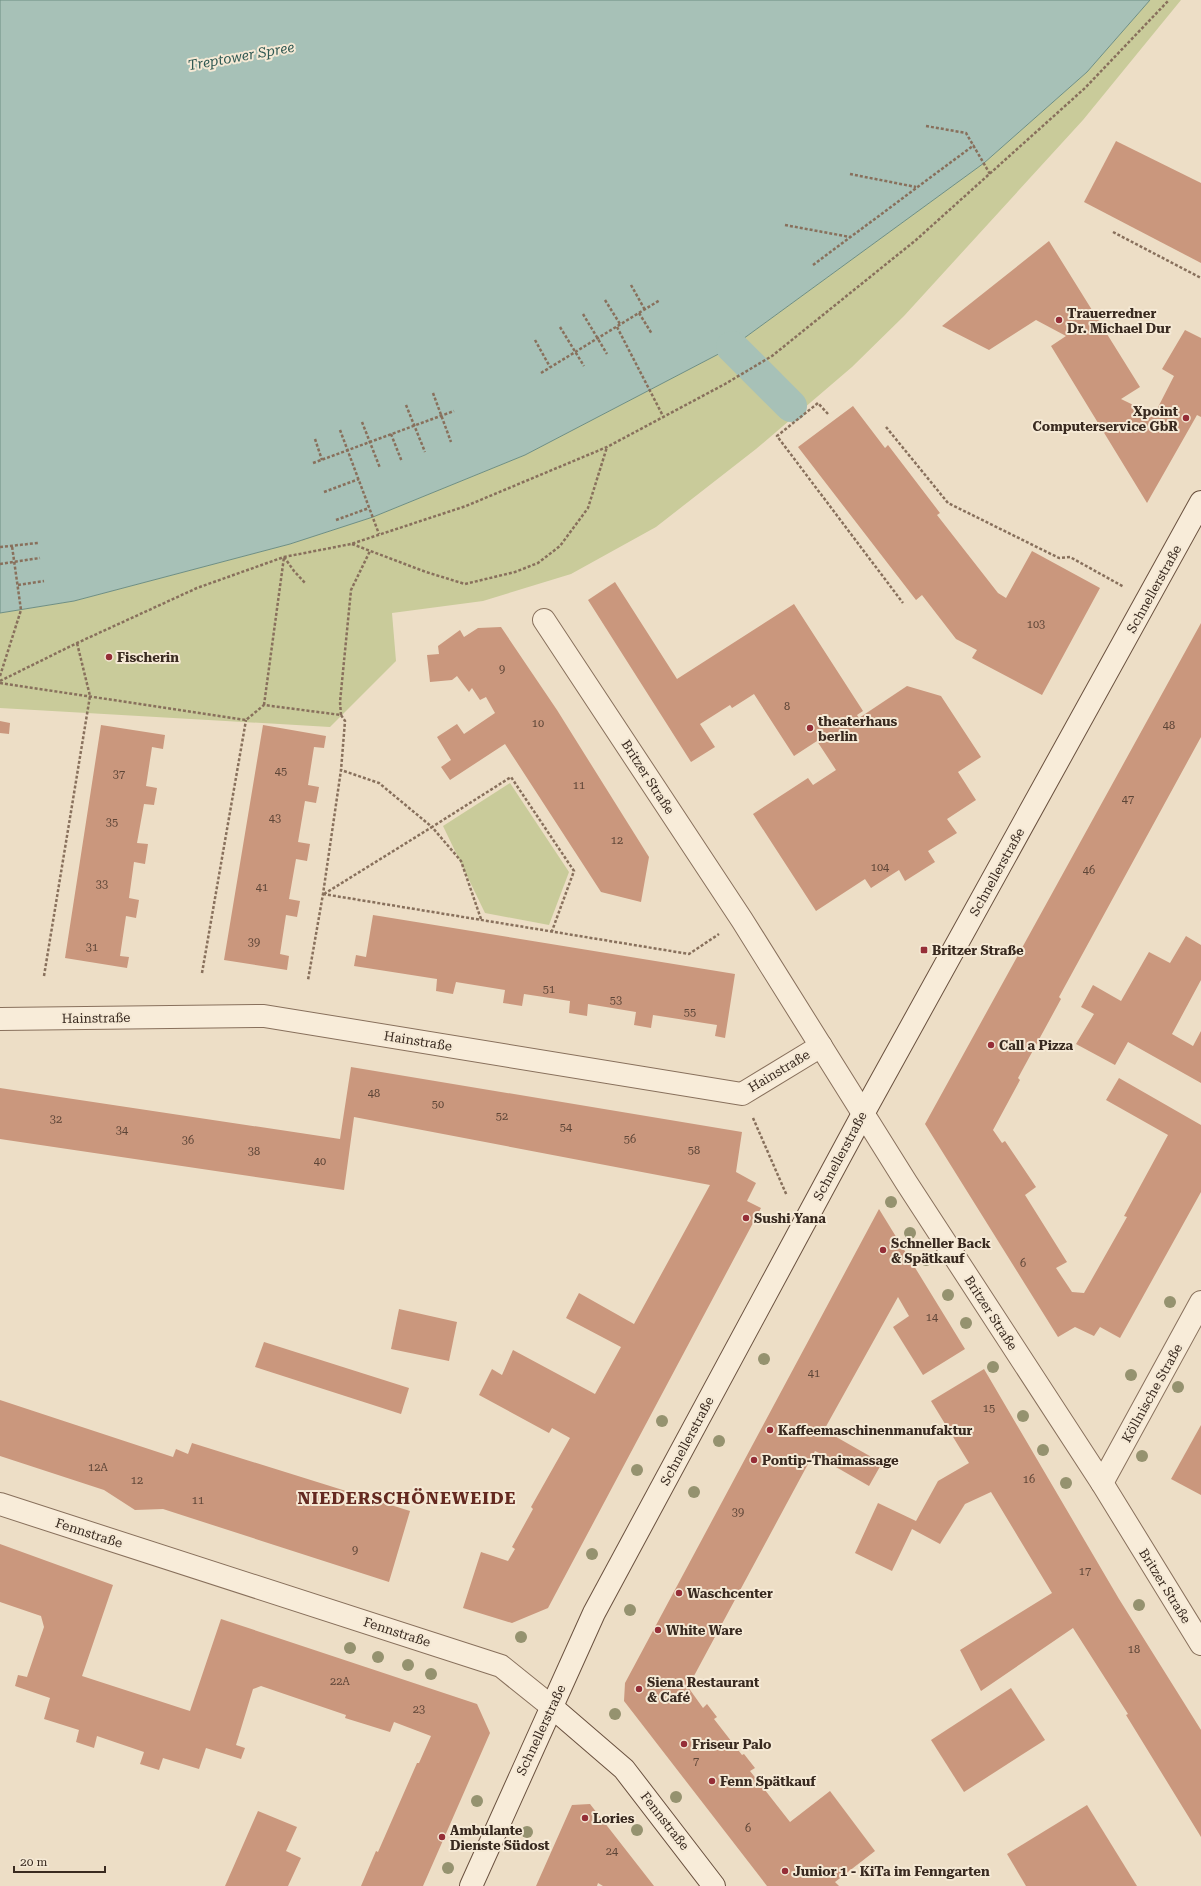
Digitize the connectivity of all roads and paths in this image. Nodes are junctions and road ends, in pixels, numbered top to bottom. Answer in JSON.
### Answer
{"nodes":[{"id":1,"x":1169,"y":0,"type":"edge"},
{"id":2,"x":926,"y":126,"type":"dead end"},
{"id":3,"x":974,"y":145,"type":"junction"},
{"id":4,"x":850,"y":174,"type":"dead end"},
{"id":5,"x":990,"y":174,"type":"junction"},
{"id":6,"x":917,"y":187,"type":"junction"},
{"id":7,"x":785,"y":225,"type":"dead end"},
{"id":8,"x":1113,"y":232,"type":"dead end"},
{"id":9,"x":851,"y":237,"type":"junction"},
{"id":10,"x":813,"y":266,"type":"dead end"},
{"id":11,"x":1201,"y":278,"type":"edge"},
{"id":12,"x":631,"y":285,"type":"dead end"},
{"id":13,"x":605,"y":300,"type":"dead end"},
{"id":14,"x":660,"y":300,"type":"dead end"},
{"id":15,"x":645,"y":310,"type":"junction"},
{"id":16,"x":639,"y":313,"type":"junction"},
{"id":17,"x":583,"y":314,"type":"dead end"},
{"id":18,"x":620,"y":324,"type":"junction"},
{"id":19,"x":560,"y":327,"type":"dead end"},
{"id":20,"x":617,"y":327,"type":"junction"},
{"id":21,"x":652,"y":334,"type":"dead end"},
{"id":22,"x":597,"y":339,"type":"junction"},
{"id":23,"x":535,"y":340,"type":"dead end"},
{"id":24,"x":575,"y":352,"type":"junction"},
{"id":25,"x":607,"y":354,"type":"dead end"},
{"id":26,"x":584,"y":366,"type":"dead end"},
{"id":27,"x":550,"y":367,"type":"junction"},
{"id":28,"x":541,"y":373,"type":"dead end"},
{"id":29,"x":433,"y":394,"type":"dead end"},
{"id":30,"x":406,"y":405,"type":"dead end"},
{"id":31,"x":454,"y":411,"type":"dead end"},
{"id":32,"x":828,"y":414,"type":"dead end"},
{"id":33,"x":441,"y":416,"type":"junction"},
{"id":34,"x":663,"y":416,"type":"junction"},
{"id":35,"x":362,"y":422,"type":"dead end"},
{"id":36,"x":414,"y":426,"type":"junction"},
{"id":37,"x":886,"y":427,"type":"dead end"},
{"id":38,"x":340,"y":430,"type":"dead end"},
{"id":39,"x":391,"y":434,"type":"junction"},
{"id":40,"x":315,"y":439,"type":"dead end"},
{"id":41,"x":369,"y":442,"type":"junction"},
{"id":42,"x":451,"y":442,"type":"dead end"},
{"id":43,"x":607,"y":447,"type":"junction"},
{"id":44,"x":348,"y":450,"type":"junction"},
{"id":45,"x":425,"y":452,"type":"dead end"},
{"id":46,"x":322,"y":460,"type":"junction"},
{"id":47,"x":402,"y":462,"type":"dead end"},
{"id":48,"x":313,"y":463,"type":"dead end"},
{"id":49,"x":380,"y":468,"type":"dead end"},
{"id":50,"x":359,"y":479,"type":"junction"},
{"id":51,"x":324,"y":492,"type":"dead end"},
{"id":52,"x":1201,"y":502,"type":"edge"},
{"id":53,"x":369,"y":508,"type":"junction"},
{"id":54,"x":336,"y":520,"type":"dead end"},
{"id":55,"x":379,"y":534,"type":"junction"},
{"id":56,"x":38,"y":543,"type":"dead end"},
{"id":57,"x":351,"y":544,"type":"junction"},
{"id":58,"x":12,"y":546,"type":"junction"},
{"id":59,"x":0,"y":547,"type":"edge"},
{"id":60,"x":370,"y":551,"type":"junction"},
{"id":61,"x":284,"y":557,"type":"junction"},
{"id":62,"x":40,"y":558,"type":"dead end"},
{"id":63,"x":14,"y":562,"type":"junction"},
{"id":64,"x":0,"y":564,"type":"edge"},
{"id":65,"x":44,"y":581,"type":"dead end"},
{"id":66,"x":305,"y":583,"type":"dead end"},
{"id":67,"x":18,"y":585,"type":"junction"},
{"id":68,"x":1147,"y":600,"type":"junction"},
{"id":69,"x":904,"y":603,"type":"dead end"},
{"id":70,"x":544,"y":620,"type":"dead end"},
{"id":71,"x":77,"y":643,"type":"junction"},
{"id":72,"x":0,"y":676,"type":"edge"},
{"id":73,"x":0,"y":682,"type":"edge"},
{"id":74,"x":90,"y":696,"type":"junction"},
{"id":75,"x":264,"y":705,"type":"junction"},
{"id":76,"x":341,"y":715,"type":"junction"},
{"id":77,"x":246,"y":720,"type":"junction"},
{"id":78,"x":341,"y":770,"type":"junction"},
{"id":79,"x":432,"y":827,"type":"junction"},
{"id":80,"x":323,"y":894,"type":"junction"},
{"id":81,"x":481,"y":919,"type":"junction"},
{"id":82,"x":742,"y":920,"type":"junction"},
{"id":83,"x":552,"y":931,"type":"junction"},
{"id":84,"x":202,"y":973,"type":"dead end"},
{"id":85,"x":44,"y":976,"type":"dead end"},
{"id":86,"x":308,"y":980,"type":"dead end"},
{"id":87,"x":0,"y":1019,"type":"edge"},
{"id":88,"x":821,"y":1046,"type":"junction"},
{"id":89,"x":742,"y":1094,"type":"junction"},
{"id":90,"x":864,"y":1112,"type":"junction"},
{"id":91,"x":802,"y":1228,"type":"junction"},
{"id":92,"x":1201,"y":1302,"type":"edge"},
{"id":93,"x":1102,"y":1483,"type":"junction"},
{"id":94,"x":0,"y":1504,"type":"edge"},
{"id":95,"x":1201,"y":1644,"type":"edge"},
{"id":96,"x":552,"y":1707,"type":"junction"},
{"id":97,"x":471,"y":1886,"type":"edge"},
{"id":98,"x":714,"y":1886,"type":"edge"}],
"edges":[{"from":1,"to":5,"type":"path"},
{"from":2,"to":3,"type":"path"},
{"from":3,"to":5,"type":"path"},
{"from":3,"to":6,"type":"path"},
{"from":4,"to":6,"type":"path"},
{"from":5,"to":34,"type":"path"},
{"from":6,"to":9,"type":"path"},
{"from":7,"to":9,"type":"path"},
{"from":8,"to":11,"type":"path"},
{"from":9,"to":10,"type":"path"},
{"from":12,"to":15,"type":"path"},
{"from":13,"to":18,"type":"path"},
{"from":14,"to":15,"type":"path"},
{"from":15,"to":16,"type":"path"},
{"from":16,"to":18,"type":"path"},
{"from":16,"to":21,"type":"path"},
{"from":17,"to":22,"type":"path"},
{"from":18,"to":20,"type":"path"},
{"from":19,"to":24,"type":"path"},
{"from":20,"to":22,"type":"path"},
{"from":20,"to":34,"type":"path"},
{"from":22,"to":24,"type":"path"},
{"from":22,"to":25,"type":"path"},
{"from":23,"to":27,"type":"path"},
{"from":24,"to":26,"type":"path"},
{"from":24,"to":27,"type":"path"},
{"from":27,"to":28,"type":"path"},
{"from":29,"to":33,"type":"path"},
{"from":30,"to":36,"type":"path"},
{"from":31,"to":33,"type":"path"},
{"from":32,"to":69,"type":"path"},
{"from":33,"to":36,"type":"path"},
{"from":33,"to":42,"type":"path"},
{"from":34,"to":43,"type":"path"},
{"from":35,"to":41,"type":"path"},
{"from":36,"to":39,"type":"path"},
{"from":36,"to":45,"type":"path"},
{"from":37,"to":68,"type":"path"},
{"from":38,"to":44,"type":"path"},
{"from":39,"to":41,"type":"path"},
{"from":39,"to":47,"type":"path"},
{"from":40,"to":46,"type":"path"},
{"from":41,"to":44,"type":"path"},
{"from":41,"to":49,"type":"path"},
{"from":43,"to":55,"type":"path"},
{"from":43,"to":60,"type":"path"},
{"from":44,"to":46,"type":"path"},
{"from":44,"to":50,"type":"path"},
{"from":46,"to":48,"type":"path"},
{"from":50,"to":51,"type":"path"},
{"from":50,"to":53,"type":"path"},
{"from":52,"to":68,"type":"street","name":"Schnellerstraße"},
{"from":53,"to":54,"type":"path"},
{"from":53,"to":55,"type":"path"},
{"from":55,"to":57,"type":"path"},
{"from":56,"to":58,"type":"path"},
{"from":57,"to":60,"type":"path"},
{"from":57,"to":61,"type":"path"},
{"from":58,"to":59,"type":"path"},
{"from":58,"to":63,"type":"path"},
{"from":60,"to":76,"type":"path"},
{"from":61,"to":66,"type":"path"},
{"from":61,"to":71,"type":"path"},
{"from":61,"to":75,"type":"path"},
{"from":62,"to":63,"type":"path"},
{"from":63,"to":64,"type":"path"},
{"from":63,"to":67,"type":"path"},
{"from":65,"to":67,"type":"path"},
{"from":67,"to":72,"type":"path"},
{"from":68,"to":90,"type":"street","name":"Schnellerstraße"},
{"from":70,"to":82,"type":"street","name":"Britzer Straße"},
{"from":71,"to":73,"type":"path"},
{"from":71,"to":74,"type":"path"},
{"from":73,"to":74,"type":"path"},
{"from":74,"to":77,"type":"path"},
{"from":74,"to":85,"type":"path"},
{"from":75,"to":76,"type":"path"},
{"from":75,"to":77,"type":"path"},
{"from":76,"to":78,"type":"path"},
{"from":77,"to":84,"type":"path"},
{"from":78,"to":79,"type":"path"},
{"from":78,"to":80,"type":"path"},
{"from":79,"to":80,"type":"path"},
{"from":79,"to":81,"type":"path"},
{"from":79,"to":83,"type":"path"},
{"from":80,"to":81,"type":"path"},
{"from":80,"to":86,"type":"path"},
{"from":81,"to":83,"type":"path"},
{"from":82,"to":83,"type":"path"},
{"from":82,"to":88,"type":"street","name":"Britzer Straße"},
{"from":87,"to":89,"type":"street","name":"Hainstraße"},
{"from":88,"to":89,"type":"street","name":"Hainstraße"},
{"from":88,"to":90,"type":"street","name":"Britzer Straße"},
{"from":89,"to":91,"type":"path"},
{"from":90,"to":91,"type":"street","name":"Schnellerstraße"},
{"from":90,"to":93,"type":"street","name":"Britzer Straße"},
{"from":91,"to":96,"type":"street","name":"Schnellerstraße"},
{"from":92,"to":93,"type":"street","name":"Köllnische Straße"},
{"from":93,"to":95,"type":"street","name":"Britzer Straße"},
{"from":94,"to":96,"type":"street","name":"Fennstraße"},
{"from":96,"to":97,"type":"street","name":"Schnellerstraße"},
{"from":96,"to":98,"type":"street","name":"Fennstraße"}]}
